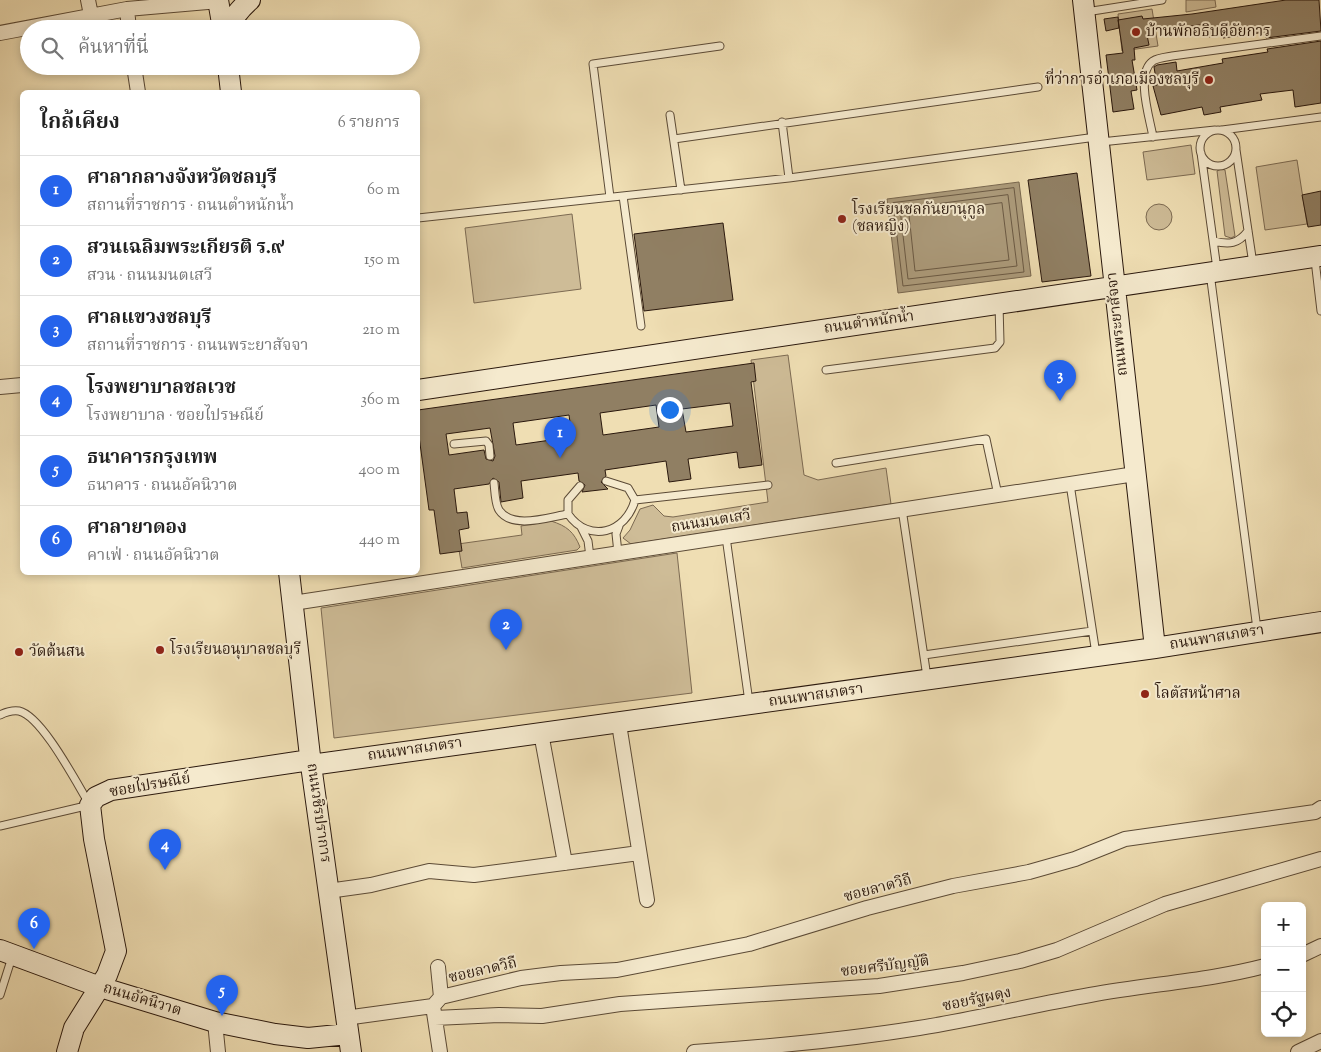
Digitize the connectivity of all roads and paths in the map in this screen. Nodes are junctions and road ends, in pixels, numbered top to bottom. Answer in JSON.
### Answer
{"nodes":[{"id":1,"x":88,"y":0,"type":"edge"},
{"id":2,"x":221,"y":0,"type":"edge"},
{"id":3,"x":250,"y":0,"type":"edge"},
{"id":4,"x":1162,"y":0,"type":"edge"},
{"id":5,"x":1084,"y":6,"type":"edge"},
{"id":6,"x":127,"y":8,"type":"junction"},
{"id":7,"x":91,"y":16,"type":"junction"},
{"id":8,"x":70,"y":20,"type":"edge"},
{"id":9,"x":128,"y":20,"type":"edge"},
{"id":10,"x":222,"y":20,"type":"edge"},
{"id":11,"x":233,"y":20,"type":"edge"},
{"id":12,"x":20,"y":29,"type":"edge"},
{"id":13,"x":0,"y":33,"type":"edge"},
{"id":14,"x":1321,"y":36,"type":"edge"},
{"id":15,"x":720,"y":46,"type":"dead end"},
{"id":16,"x":135,"y":75,"type":"edge"},
{"id":17,"x":229,"y":75,"type":"edge"},
{"id":18,"x":1038,"y":87,"type":"dead end"},
{"id":19,"x":138,"y":90,"type":"edge"},
{"id":20,"x":231,"y":90,"type":"edge"},
{"id":21,"x":670,"y":115,"type":"dead end"},
{"id":22,"x":1321,"y":117,"type":"edge"},
{"id":23,"x":782,"y":122,"type":"junction"},
{"id":24,"x":1218,"y":130,"type":"junction"},
{"id":25,"x":1153,"y":137,"type":"junction"},
{"id":26,"x":674,"y":139,"type":"junction"},
{"id":27,"x":1100,"y":139,"type":"junction"},
{"id":28,"x":1236,"y":150,"type":"junction"},
{"id":29,"x":1201,"y":153,"type":"junction"},
{"id":30,"x":789,"y":178,"type":"junction"},
{"id":31,"x":681,"y":190,"type":"junction"},
{"id":32,"x":623,"y":196,"type":"junction"},
{"id":33,"x":610,"y":197,"type":"junction"},
{"id":34,"x":420,"y":218,"type":"edge"},
{"id":35,"x":1248,"y":231,"type":"junction"},
{"id":36,"x":1214,"y":241,"type":"junction"},
{"id":37,"x":1318,"y":256,"type":"edge"},
{"id":38,"x":1253,"y":266,"type":"junction"},
{"id":39,"x":1214,"y":272,"type":"junction"},
{"id":40,"x":1114,"y":287,"type":"junction"},
{"id":41,"x":999,"y":304,"type":"junction"},
{"id":42,"x":1321,"y":311,"type":"edge"},
{"id":43,"x":642,"y":326,"type":"dead end"},
{"id":44,"x":826,"y":370,"type":"dead end"},
{"id":45,"x":20,"y":385,"type":"edge"},
{"id":46,"x":0,"y":387,"type":"edge"},
{"id":47,"x":420,"y":390,"type":"edge"},
{"id":48,"x":454,"y":444,"type":"dead end"},
{"id":49,"x":490,"y":456,"type":"dead end"},
{"id":50,"x":836,"y":463,"type":"dead end"},
{"id":51,"x":1135,"y":474,"type":"junction"},
{"id":52,"x":606,"y":481,"type":"dead end"},
{"id":53,"x":494,"y":483,"type":"dead end"},
{"id":54,"x":1070,"y":484,"type":"junction"},
{"id":55,"x":768,"y":485,"type":"dead end"},
{"id":56,"x":580,"y":486,"type":"dead end"},
{"id":57,"x":998,"y":495,"type":"junction"},
{"id":58,"x":635,"y":500,"type":"junction"},
{"id":59,"x":902,"y":509,"type":"junction"},
{"id":60,"x":568,"y":514,"type":"junction"},
{"id":61,"x":619,"y":526,"type":"junction"},
{"id":62,"x":581,"y":527,"type":"junction"},
{"id":63,"x":726,"y":537,"type":"junction"},
{"id":64,"x":618,"y":553,"type":"junction"},
{"id":65,"x":590,"y":558,"type":"junction"},
{"id":66,"x":289,"y":575,"type":"edge"},
{"id":67,"x":293,"y":603,"type":"junction"},
{"id":68,"x":1321,"y":622,"type":"edge"},
{"id":69,"x":1092,"y":631,"type":"junction"},
{"id":70,"x":1257,"y":632,"type":"junction"},
{"id":71,"x":1155,"y":648,"type":"junction"},
{"id":72,"x":924,"y":655,"type":"junction"},
{"id":73,"x":1096,"y":656,"type":"junction"},
{"id":74,"x":928,"y":680,"type":"junction"},
{"id":75,"x":750,"y":705,"type":"junction"},
{"id":76,"x":0,"y":715,"type":"edge"},
{"id":77,"x":619,"y":724,"type":"junction"},
{"id":78,"x":541,"y":733,"type":"junction"},
{"id":79,"x":311,"y":762,"type":"junction"},
{"id":80,"x":90,"y":806,"type":"junction"},
{"id":81,"x":1321,"y":808,"type":"edge"},
{"id":82,"x":0,"y":826,"type":"edge"},
{"id":83,"x":638,"y":853,"type":"junction"},
{"id":84,"x":1321,"y":858,"type":"edge"},
{"id":85,"x":565,"y":863,"type":"junction"},
{"id":86,"x":328,"y":890,"type":"junction"},
{"id":87,"x":647,"y":900,"type":"dead end"},
{"id":88,"x":1321,"y":946,"type":"edge"},
{"id":89,"x":6,"y":952,"type":"edge"},
{"id":90,"x":1306,"y":953,"type":"edge"},
{"id":91,"x":438,"y":967,"type":"dead end"},
{"id":92,"x":1261,"y":967,"type":"edge"},
{"id":93,"x":100,"y":987,"type":"junction"},
{"id":94,"x":0,"y":995,"type":"edge"},
{"id":95,"x":437,"y":1007,"type":"junction"},
{"id":96,"x":215,"y":1022,"type":"junction"},
{"id":97,"x":348,"y":1035,"type":"edge"},
{"id":98,"x":1321,"y":1041,"type":"edge"},
{"id":99,"x":67,"y":1052,"type":"edge"},
{"id":100,"x":218,"y":1052,"type":"edge"},
{"id":101,"x":440,"y":1052,"type":"edge"},
{"id":102,"x":694,"y":1052,"type":"edge"},
{"id":103,"x":1298,"y":1052,"type":"edge"}],
"edges":[{"from":1,"to":7,"type":"street"},
{"from":2,"to":6,"type":"street"},
{"from":2,"to":10,"type":"street"},
{"from":3,"to":11,"type":"street"},
{"from":4,"to":5,"type":"lane"},
{"from":5,"to":27,"type":"street","name":"ถนนพระยาสัจจา"},
{"from":6,"to":7,"type":"street"},
{"from":6,"to":9,"type":"street"},
{"from":7,"to":8,"type":"street"},
{"from":12,"to":13,"type":"street"},
{"from":14,"to":25,"type":"lane"},
{"from":15,"to":33,"type":"lane"},
{"from":16,"to":19,"type":"street"},
{"from":17,"to":20,"type":"street"},
{"from":18,"to":23,"type":"lane"},
{"from":21,"to":26,"type":"lane"},
{"from":22,"to":24,"type":"lane"},
{"from":23,"to":26,"type":"lane"},
{"from":23,"to":30,"type":"lane"},
{"from":24,"to":25,"type":"lane"},
{"from":24,"to":28,"type":"lane"},
{"from":24,"to":29,"type":"lane"},
{"from":25,"to":27,"type":"lane"},
{"from":26,"to":31,"type":"lane"},
{"from":27,"to":30,"type":"lane"},
{"from":27,"to":40,"type":"street","name":"ถนนพระยาสัจจา"},
{"from":28,"to":29,"type":"lane"},
{"from":28,"to":35,"type":"lane"},
{"from":29,"to":36,"type":"lane"},
{"from":30,"to":31,"type":"lane"},
{"from":31,"to":32,"type":"lane"},
{"from":32,"to":33,"type":"lane"},
{"from":32,"to":43,"type":"lane"},
{"from":33,"to":34,"type":"lane"},
{"from":35,"to":36,"type":"lane"},
{"from":35,"to":38,"type":"lane"},
{"from":36,"to":39,"type":"lane"},
{"from":37,"to":38,"type":"street","name":"ถนนตำหนักน้ำ"},
{"from":37,"to":42,"type":"lane"},
{"from":38,"to":39,"type":"street","name":"ถนนตำหนักน้ำ"},
{"from":39,"to":40,"type":"street","name":"ถนนตำหนักน้ำ"},
{"from":39,"to":70,"type":"lane"},
{"from":40,"to":41,"type":"street","name":"ถนนตำหนักน้ำ"},
{"from":40,"to":51,"type":"street","name":"ถนนพระยาสัจจา"},
{"from":41,"to":44,"type":"lane"},
{"from":41,"to":47,"type":"street","name":"ถนนตำหนักน้ำ"},
{"from":45,"to":46,"type":"street"},
{"from":48,"to":49,"type":"lane"},
{"from":50,"to":57,"type":"lane"},
{"from":51,"to":54,"type":"street","name":"ถนนมนตเสวี"},
{"from":51,"to":71,"type":"street","name":"ถนนพระยาสัจจา"},
{"from":52,"to":58,"type":"lane"},
{"from":53,"to":60,"type":"lane"},
{"from":54,"to":57,"type":"street","name":"ถนนมนตเสวี"},
{"from":54,"to":69,"type":"lane"},
{"from":55,"to":58,"type":"lane"},
{"from":56,"to":60,"type":"lane"},
{"from":57,"to":59,"type":"street","name":"ถนนมนตเสวี"},
{"from":58,"to":61,"type":"lane"},
{"from":59,"to":63,"type":"street","name":"ถนนมนตเสวี"},
{"from":59,"to":72,"type":"lane"},
{"from":60,"to":62,"type":"lane"},
{"from":61,"to":62,"type":"lane"},
{"from":61,"to":64,"type":"lane"},
{"from":62,"to":65,"type":"lane"},
{"from":63,"to":64,"type":"street","name":"ถนนมนตเสวี"},
{"from":63,"to":75,"type":"lane"},
{"from":64,"to":65,"type":"street","name":"ถนนมนตเสวี"},
{"from":65,"to":67,"type":"street","name":"ถนนมนตเสวี"},
{"from":66,"to":67,"type":"street","name":"ถนนวชิรปราการ"},
{"from":67,"to":79,"type":"street","name":"ถนนวชิรปราการ"},
{"from":68,"to":70,"type":"street","name":"ถนนพาสเภตรา"},
{"from":69,"to":72,"type":"lane"},
{"from":69,"to":73,"type":"lane"},
{"from":70,"to":71,"type":"street","name":"ถนนพาสเภตรา"},
{"from":71,"to":73,"type":"street","name":"ถนนพาสเภตรา"},
{"from":72,"to":74,"type":"lane"},
{"from":73,"to":74,"type":"street","name":"ถนนพาสเภตรา"},
{"from":74,"to":75,"type":"street","name":"ถนนพาสเภตรา"},
{"from":75,"to":77,"type":"street","name":"ถนนพาสเภตรา"},
{"from":76,"to":80,"type":"lane"},
{"from":77,"to":78,"type":"street","name":"ถนนพาสเภตรา"},
{"from":77,"to":83,"type":"street"},
{"from":78,"to":79,"type":"street","name":"ถนนพาสเภตรา"},
{"from":78,"to":85,"type":"street"},
{"from":79,"to":80,"type":"street","name":"ซอยไปรษณีย์"},
{"from":79,"to":86,"type":"street","name":"ถนนวชิรปราการ"},
{"from":80,"to":82,"type":"lane"},
{"from":80,"to":93,"type":"street","name":"ซอยไปรษณีย์"},
{"from":81,"to":95,"type":"street","name":"ซอยลาดวิถี"},
{"from":83,"to":85,"type":"street"},
{"from":83,"to":87,"type":"street"},
{"from":84,"to":95,"type":"street","name":"ซอยศรีบัญญัติ"},
{"from":85,"to":86,"type":"street"},
{"from":86,"to":97,"type":"street","name":"ถนนวชิรปราการ"},
{"from":88,"to":90,"type":"street"},
{"from":89,"to":93,"type":"street","name":"ถนนอัคนิวาต"},
{"from":89,"to":94,"type":"lane"},
{"from":91,"to":95,"type":"street"},
{"from":92,"to":102,"type":"street","name":"ซอยรัฐผดุง"},
{"from":93,"to":96,"type":"street","name":"ถนนอัคนิวาต"},
{"from":93,"to":99,"type":"street","name":"ซอยไปรษณีย์"},
{"from":95,"to":97,"type":"street","name":"ซอยลาดวิถี"},
{"from":95,"to":101,"type":"street"},
{"from":96,"to":97,"type":"street","name":"ถนนอัคนิวาต"},
{"from":96,"to":100,"type":"street"},
{"from":98,"to":103,"type":"street"}]}
